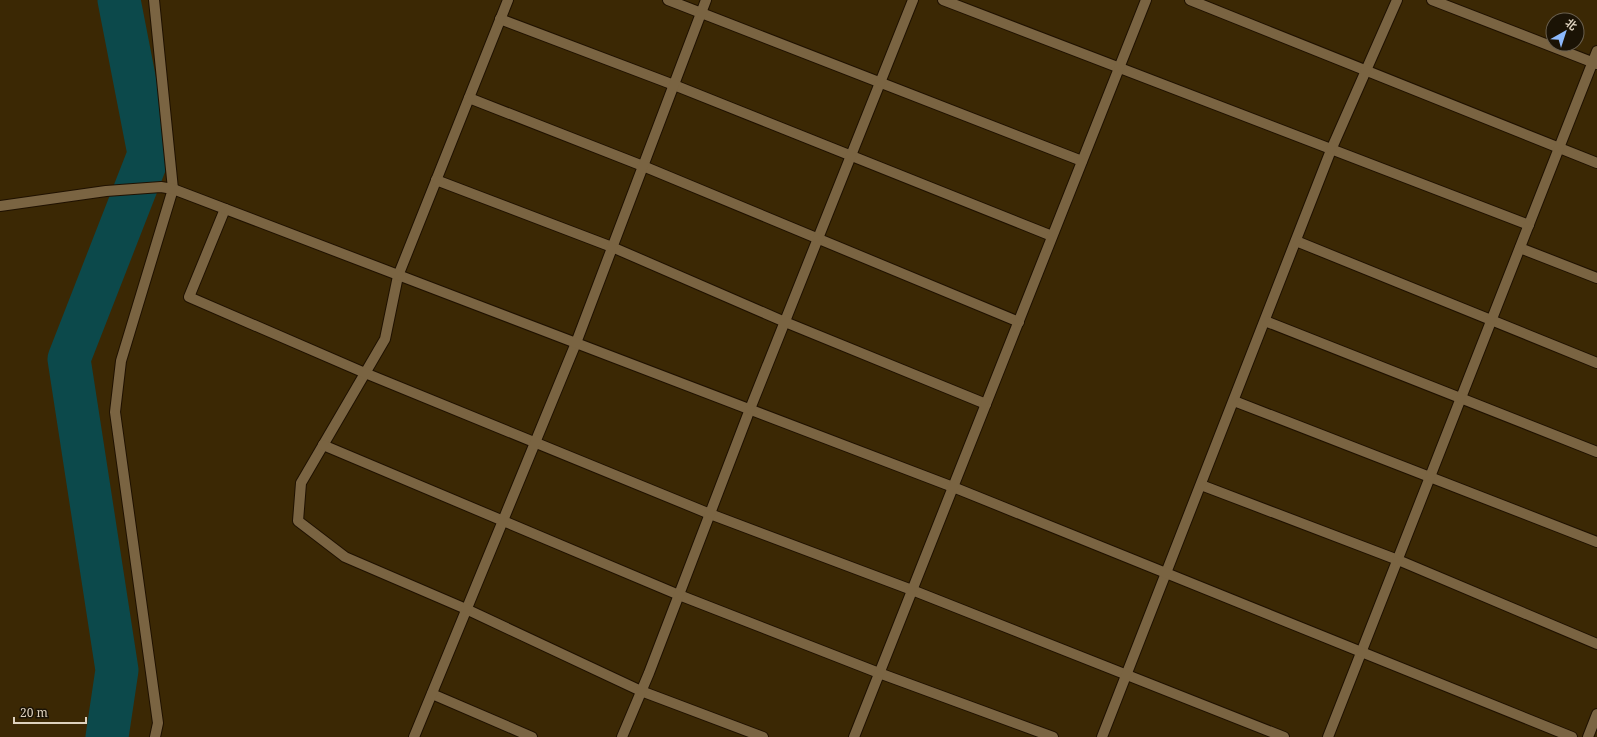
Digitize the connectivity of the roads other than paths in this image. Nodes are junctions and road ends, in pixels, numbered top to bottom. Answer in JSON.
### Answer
{"nodes":[{"id":1,"x":154,"y":0,"type":"edge"},
{"id":2,"x":508,"y":0,"type":"edge"},
{"id":3,"x":668,"y":0,"type":"edge"},
{"id":4,"x":706,"y":0,"type":"edge"},
{"id":5,"x":913,"y":0,"type":"edge"},
{"id":6,"x":943,"y":0,"type":"edge"},
{"id":7,"x":1146,"y":0,"type":"edge"},
{"id":8,"x":1190,"y":0,"type":"edge"},
{"id":9,"x":1397,"y":0,"type":"edge"},
{"id":10,"x":1432,"y":0,"type":"edge"},
{"id":11,"x":701,"y":13,"type":"junction"},
{"id":12,"x":500,"y":19,"type":"junction"},
{"id":13,"x":1597,"y":51,"type":"edge"},
{"id":14,"x":1595,"y":63,"type":"edge"},
{"id":15,"x":1119,"y":68,"type":"junction"},
{"id":16,"x":1366,"y":70,"type":"junction"},
{"id":17,"x":881,"y":81,"type":"junction"},
{"id":18,"x":674,"y":85,"type":"junction"},
{"id":19,"x":469,"y":98,"type":"junction"},
{"id":20,"x":1559,"y":148,"type":"junction"},
{"id":21,"x":1331,"y":150,"type":"junction"},
{"id":22,"x":851,"y":155,"type":"junction"},
{"id":23,"x":1082,"y":161,"type":"junction"},
{"id":24,"x":1597,"y":163,"type":"edge"},
{"id":25,"x":643,"y":166,"type":"junction"},
{"id":26,"x":436,"y":180,"type":"junction"},
{"id":27,"x":173,"y":189,"type":"junction"},
{"id":28,"x":0,"y":206,"type":"edge"},
{"id":29,"x":225,"y":209,"type":"junction"},
{"id":30,"x":1529,"y":225,"type":"junction"},
{"id":31,"x":1052,"y":236,"type":"junction"},
{"id":32,"x":818,"y":239,"type":"junction"},
{"id":33,"x":1296,"y":241,"type":"junction"},
{"id":34,"x":612,"y":247,"type":"junction"},
{"id":35,"x":1520,"y":248,"type":"junction"},
{"id":36,"x":398,"y":276,"type":"junction"},
{"id":37,"x":1597,"y":278,"type":"edge"},
{"id":38,"x":1265,"y":320,"type":"junction"},
{"id":39,"x":1492,"y":320,"type":"junction"},
{"id":40,"x":785,"y":322,"type":"junction"},
{"id":41,"x":1018,"y":322,"type":"junction"},
{"id":42,"x":576,"y":343,"type":"junction"},
{"id":43,"x":1597,"y":363,"type":"edge"},
{"id":44,"x":365,"y":373,"type":"junction"},
{"id":45,"x":1461,"y":398,"type":"junction"},
{"id":46,"x":1234,"y":400,"type":"junction"},
{"id":47,"x":986,"y":404,"type":"junction"},
{"id":48,"x":750,"y":409,"type":"junction"},
{"id":49,"x":534,"y":443,"type":"junction"},
{"id":50,"x":323,"y":445,"type":"junction"},
{"id":51,"x":1597,"y":452,"type":"edge"},
{"id":52,"x":1430,"y":478,"type":"junction"},
{"id":53,"x":1201,"y":485,"type":"junction"},
{"id":54,"x":953,"y":487,"type":"junction"},
{"id":55,"x":710,"y":514,"type":"junction"},
{"id":56,"x":503,"y":519,"type":"junction"},
{"id":57,"x":1597,"y":542,"type":"edge"},
{"id":58,"x":1398,"y":560,"type":"junction"},
{"id":59,"x":1167,"y":573,"type":"junction"},
{"id":60,"x":912,"y":590,"type":"junction"},
{"id":61,"x":679,"y":595,"type":"junction"},
{"id":62,"x":466,"y":609,"type":"junction"},
{"id":63,"x":1597,"y":644,"type":"edge"},
{"id":64,"x":1362,"y":652,"type":"junction"},
{"id":65,"x":879,"y":673,"type":"junction"},
{"id":66,"x":1127,"y":676,"type":"junction"},
{"id":67,"x":641,"y":691,"type":"junction"},
{"id":68,"x":432,"y":694,"type":"junction"},
{"id":69,"x":1597,"y":714,"type":"edge"},
{"id":70,"x":155,"y":737,"type":"edge"},
{"id":71,"x":414,"y":737,"type":"edge"},
{"id":72,"x":532,"y":737,"type":"edge"},
{"id":73,"x":622,"y":737,"type":"edge"},
{"id":74,"x":763,"y":737,"type":"edge"},
{"id":75,"x":854,"y":737,"type":"edge"},
{"id":76,"x":1053,"y":737,"type":"edge"},
{"id":77,"x":1102,"y":737,"type":"edge"},
{"id":78,"x":1284,"y":737,"type":"edge"},
{"id":79,"x":1328,"y":737,"type":"edge"},
{"id":80,"x":1572,"y":737,"type":"edge"},
{"id":81,"x":1588,"y":737,"type":"edge"}],
"edges":[{"from":1,"to":27,"type":"street"},
{"from":2,"to":12,"type":"street"},
{"from":3,"to":11,"type":"street"},
{"from":4,"to":11,"type":"street"},
{"from":5,"to":17,"type":"street"},
{"from":6,"to":15,"type":"street"},
{"from":7,"to":15,"type":"street"},
{"from":8,"to":16,"type":"street"},
{"from":9,"to":16,"type":"street"},
{"from":10,"to":14,"type":"street"},
{"from":11,"to":17,"type":"street"},
{"from":11,"to":18,"type":"street"},
{"from":12,"to":18,"type":"street"},
{"from":12,"to":19,"type":"street"},
{"from":13,"to":14,"type":"street"},
{"from":14,"to":20,"type":"street"},
{"from":15,"to":21,"type":"street"},
{"from":15,"to":23,"type":"street"},
{"from":16,"to":20,"type":"street"},
{"from":16,"to":21,"type":"street"},
{"from":17,"to":22,"type":"street"},
{"from":17,"to":23,"type":"street"},
{"from":18,"to":22,"type":"street"},
{"from":18,"to":25,"type":"street"},
{"from":19,"to":25,"type":"street"},
{"from":19,"to":26,"type":"street"},
{"from":20,"to":24,"type":"street"},
{"from":20,"to":30,"type":"street"},
{"from":21,"to":30,"type":"street"},
{"from":21,"to":33,"type":"street"},
{"from":22,"to":31,"type":"street"},
{"from":22,"to":32,"type":"street"},
{"from":23,"to":31,"type":"street"},
{"from":25,"to":32,"type":"street"},
{"from":25,"to":34,"type":"street"},
{"from":26,"to":34,"type":"street"},
{"from":26,"to":36,"type":"street"},
{"from":27,"to":28,"type":"street"},
{"from":27,"to":29,"type":"street"},
{"from":27,"to":70,"type":"street"},
{"from":29,"to":36,"type":"street"},
{"from":29,"to":44,"type":"street"},
{"from":30,"to":35,"type":"street"},
{"from":31,"to":41,"type":"street"},
{"from":32,"to":40,"type":"street"},
{"from":32,"to":41,"type":"street"},
{"from":33,"to":38,"type":"street"},
{"from":33,"to":39,"type":"street"},
{"from":34,"to":40,"type":"street"},
{"from":34,"to":42,"type":"street"},
{"from":35,"to":37,"type":"street"},
{"from":35,"to":39,"type":"street"},
{"from":36,"to":42,"type":"street"},
{"from":36,"to":44,"type":"street"},
{"from":38,"to":45,"type":"street"},
{"from":38,"to":46,"type":"street"},
{"from":39,"to":43,"type":"street"},
{"from":39,"to":45,"type":"street"},
{"from":40,"to":47,"type":"street"},
{"from":40,"to":48,"type":"street"},
{"from":41,"to":47,"type":"street"},
{"from":42,"to":48,"type":"street"},
{"from":42,"to":49,"type":"street"},
{"from":44,"to":49,"type":"street"},
{"from":44,"to":50,"type":"street"},
{"from":45,"to":51,"type":"street"},
{"from":45,"to":52,"type":"street"},
{"from":46,"to":52,"type":"street"},
{"from":46,"to":53,"type":"street"},
{"from":47,"to":54,"type":"street"},
{"from":48,"to":54,"type":"street"},
{"from":48,"to":55,"type":"street"},
{"from":49,"to":55,"type":"street"},
{"from":49,"to":56,"type":"street"},
{"from":50,"to":56,"type":"street"},
{"from":50,"to":62,"type":"street"},
{"from":52,"to":57,"type":"street"},
{"from":52,"to":58,"type":"street"},
{"from":53,"to":58,"type":"street"},
{"from":53,"to":59,"type":"street"},
{"from":54,"to":59,"type":"street"},
{"from":54,"to":60,"type":"street"},
{"from":55,"to":60,"type":"street"},
{"from":55,"to":61,"type":"street"},
{"from":56,"to":61,"type":"street"},
{"from":56,"to":62,"type":"street"},
{"from":58,"to":63,"type":"street"},
{"from":58,"to":64,"type":"street"},
{"from":59,"to":64,"type":"street"},
{"from":59,"to":66,"type":"street"},
{"from":60,"to":65,"type":"street"},
{"from":60,"to":66,"type":"street"},
{"from":61,"to":65,"type":"street"},
{"from":61,"to":67,"type":"street"},
{"from":62,"to":67,"type":"street"},
{"from":62,"to":68,"type":"street"},
{"from":64,"to":79,"type":"street"},
{"from":64,"to":80,"type":"street"},
{"from":65,"to":75,"type":"street"},
{"from":65,"to":76,"type":"street"},
{"from":66,"to":77,"type":"street"},
{"from":66,"to":78,"type":"street"},
{"from":67,"to":73,"type":"street"},
{"from":67,"to":74,"type":"street"},
{"from":68,"to":71,"type":"street"},
{"from":68,"to":72,"type":"street"},
{"from":69,"to":81,"type":"street"}]}
